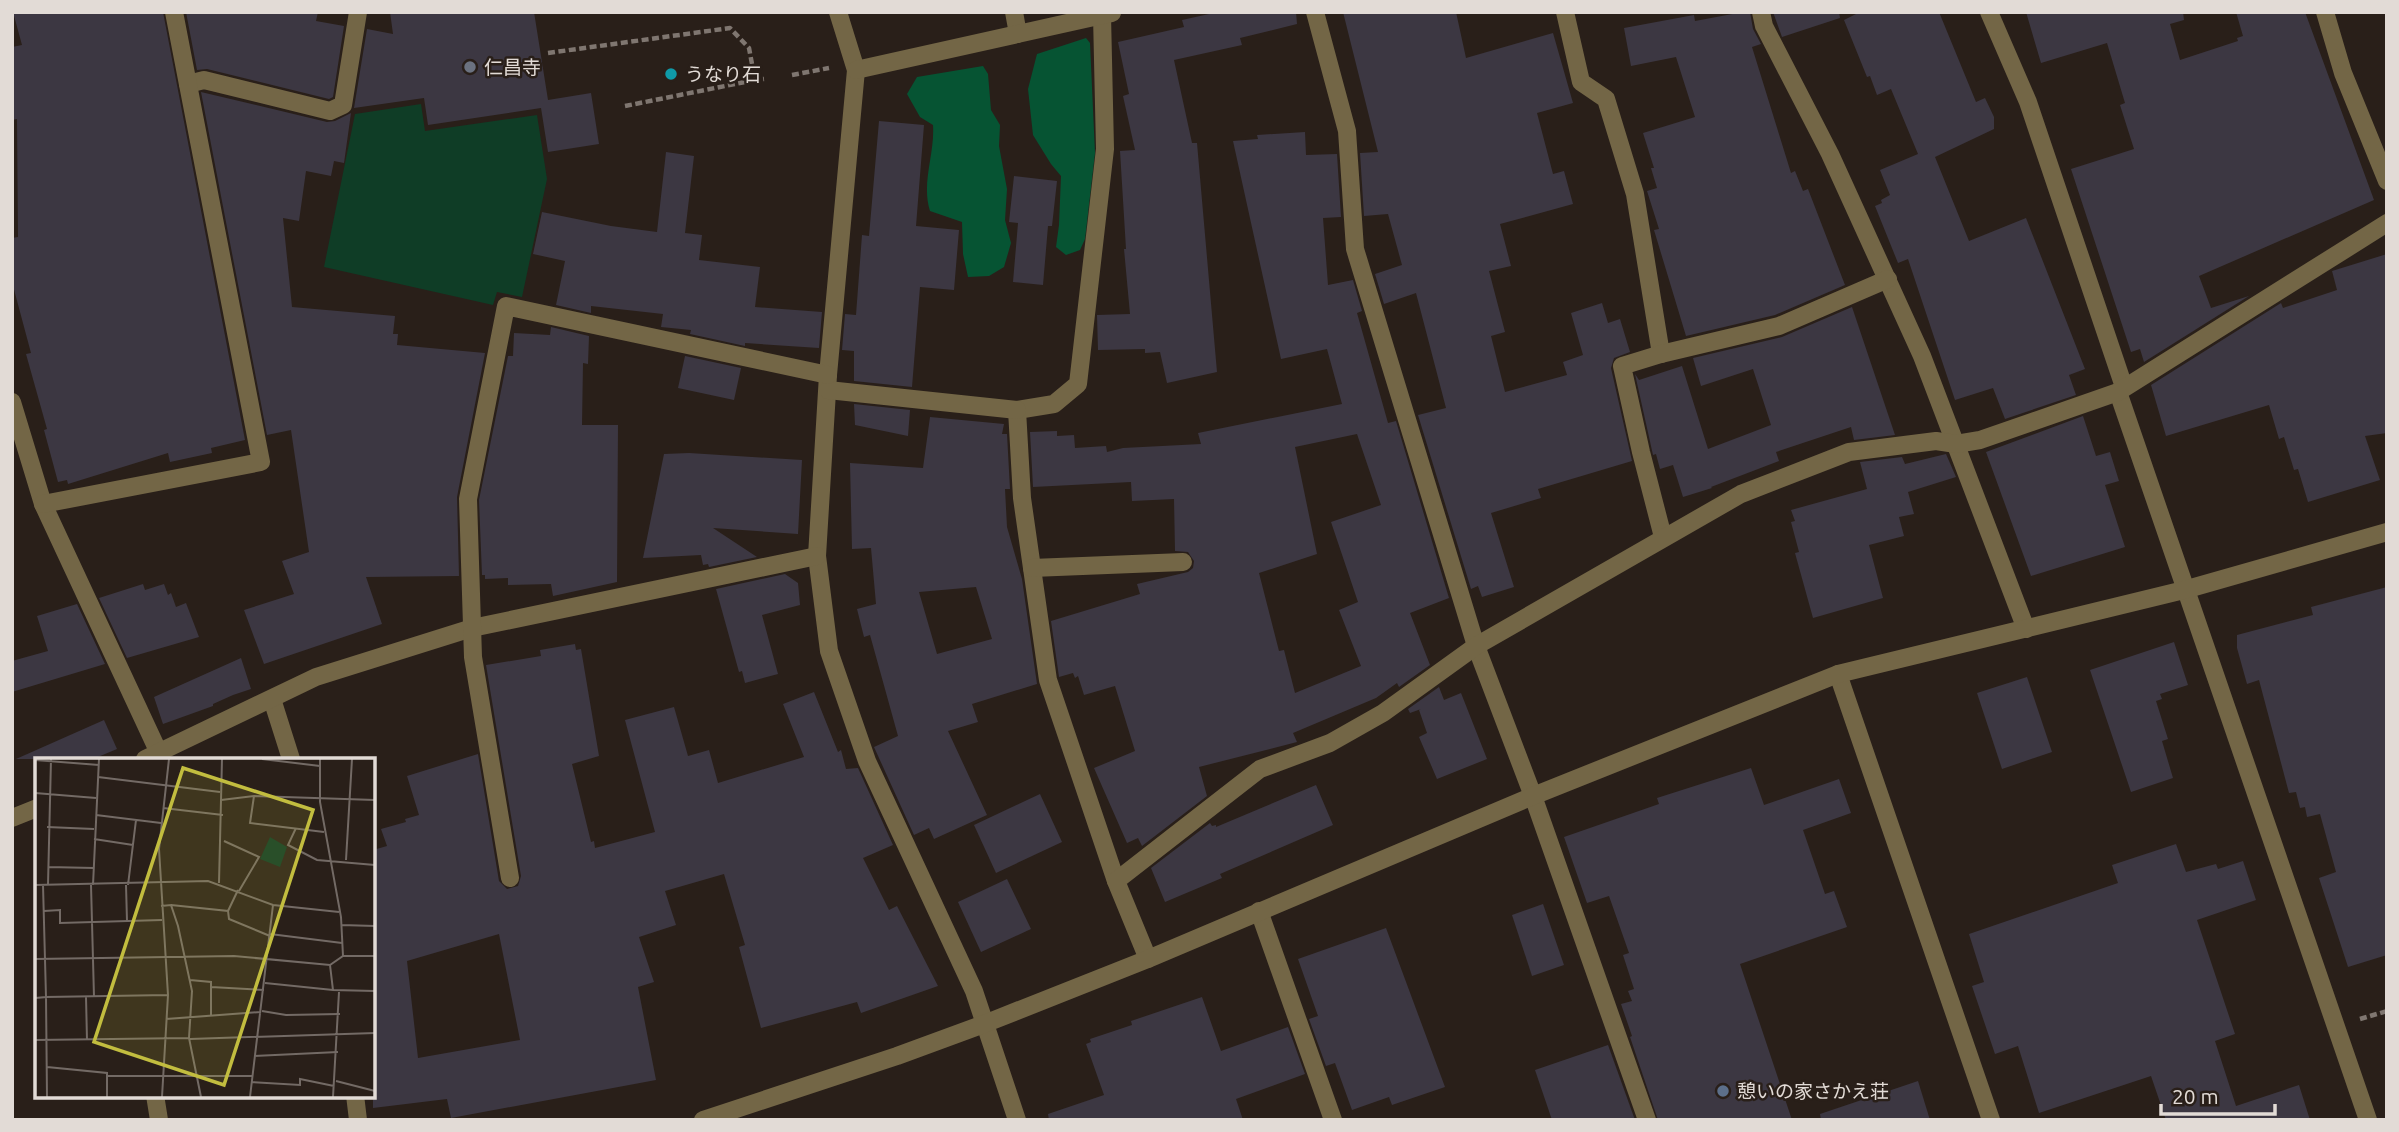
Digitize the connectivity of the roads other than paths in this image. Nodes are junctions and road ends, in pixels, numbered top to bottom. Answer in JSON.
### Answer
{"nodes":[{"id":1,"x":174,"y":12,"type":"edge"},
{"id":2,"x":358,"y":12,"type":"edge"},
{"id":3,"x":838,"y":12,"type":"edge"},
{"id":4,"x":1014,"y":12,"type":"edge"},
{"id":5,"x":1315,"y":12,"type":"edge"},
{"id":6,"x":1565,"y":12,"type":"edge"},
{"id":7,"x":1761,"y":12,"type":"edge"},
{"id":8,"x":1989,"y":12,"type":"edge"},
{"id":9,"x":2325,"y":12,"type":"edge"},
{"id":10,"x":1098,"y":14,"type":"edge"},
{"id":11,"x":1018,"y":34,"type":"junction"},
{"id":12,"x":855,"y":66,"type":"junction"},
{"id":13,"x":188,"y":84,"type":"junction"},
{"id":14,"x":2387,"y":181,"type":"edge"},
{"id":15,"x":2387,"y":223,"type":"edge"},
{"id":16,"x":1888,"y":279,"type":"junction"},
{"id":17,"x":1661,"y":354,"type":"junction"},
{"id":18,"x":828,"y":383,"type":"junction"},
{"id":19,"x":2121,"y":389,"type":"junction"},
{"id":20,"x":12,"y":402,"type":"edge"},
{"id":21,"x":1017,"y":410,"type":"junction"},
{"id":22,"x":1956,"y":444,"type":"junction"},
{"id":23,"x":43,"y":504,"type":"junction"},
{"id":24,"x":2387,"y":532,"type":"edge"},
{"id":25,"x":1663,"y":537,"type":"junction"},
{"id":26,"x":817,"y":556,"type":"junction"},
{"id":27,"x":1183,"y":562,"type":"dead end"},
{"id":28,"x":1032,"y":568,"type":"junction"},
{"id":29,"x":2184,"y":590,"type":"junction"},
{"id":30,"x":472,"y":628,"type":"junction"},
{"id":31,"x":2026,"y":629,"type":"junction"},
{"id":32,"x":1476,"y":646,"type":"junction"},
{"id":33,"x":1838,"y":674,"type":"junction"},
{"id":34,"x":272,"y":699,"type":"junction"},
{"id":35,"x":152,"y":756,"type":"edge"},
{"id":36,"x":291,"y":758,"type":"edge"},
{"id":37,"x":1533,"y":796,"type":"junction"},
{"id":38,"x":35,"y":809,"type":"edge"},
{"id":39,"x":12,"y":818,"type":"edge"},
{"id":40,"x":510,"y":878,"type":"dead end"},
{"id":41,"x":1116,"y":881,"type":"junction"},
{"id":42,"x":1259,"y":911,"type":"junction"},
{"id":43,"x":1148,"y":959,"type":"junction"},
{"id":44,"x":984,"y":1024,"type":"junction"},
{"id":45,"x":155,"y":1097,"type":"edge"},
{"id":46,"x":355,"y":1097,"type":"edge"},
{"id":47,"x":159,"y":1120,"type":"edge"},
{"id":48,"x":358,"y":1120,"type":"edge"},
{"id":49,"x":703,"y":1120,"type":"edge"},
{"id":50,"x":1017,"y":1120,"type":"edge"},
{"id":51,"x":1334,"y":1120,"type":"edge"},
{"id":52,"x":1647,"y":1120,"type":"edge"},
{"id":53,"x":1991,"y":1120,"type":"edge"},
{"id":54,"x":2368,"y":1120,"type":"edge"}],
"edges":[{"from":1,"to":13,"type":"street"},
{"from":2,"to":13,"type":"street"},
{"from":3,"to":12,"type":"street"},
{"from":4,"to":11,"type":"street"},
{"from":5,"to":32,"type":"street"},
{"from":6,"to":17,"type":"street"},
{"from":7,"to":16,"type":"street"},
{"from":8,"to":19,"type":"street"},
{"from":9,"to":14,"type":"street"},
{"from":10,"to":11,"type":"street"},
{"from":10,"to":21,"type":"street"},
{"from":11,"to":12,"type":"street"},
{"from":12,"to":18,"type":"street"},
{"from":13,"to":23,"type":"street"},
{"from":15,"to":19,"type":"street"},
{"from":16,"to":17,"type":"street"},
{"from":16,"to":22,"type":"street"},
{"from":17,"to":25,"type":"street"},
{"from":18,"to":21,"type":"street"},
{"from":18,"to":26,"type":"street"},
{"from":18,"to":30,"type":"street"},
{"from":19,"to":22,"type":"street"},
{"from":19,"to":29,"type":"street"},
{"from":20,"to":23,"type":"street"},
{"from":21,"to":28,"type":"street"},
{"from":22,"to":25,"type":"street"},
{"from":22,"to":31,"type":"street"},
{"from":23,"to":35,"type":"street"},
{"from":24,"to":29,"type":"street"},
{"from":25,"to":32,"type":"street"},
{"from":26,"to":30,"type":"street"},
{"from":26,"to":44,"type":"street"},
{"from":27,"to":28,"type":"street"},
{"from":28,"to":41,"type":"street"},
{"from":29,"to":31,"type":"street"},
{"from":29,"to":54,"type":"street"},
{"from":30,"to":34,"type":"street"},
{"from":30,"to":40,"type":"street"},
{"from":31,"to":33,"type":"street"},
{"from":32,"to":37,"type":"street"},
{"from":32,"to":41,"type":"street"},
{"from":33,"to":37,"type":"street"},
{"from":33,"to":53,"type":"street"},
{"from":34,"to":35,"type":"street"},
{"from":34,"to":36,"type":"street"},
{"from":37,"to":42,"type":"street"},
{"from":37,"to":52,"type":"street"},
{"from":38,"to":39,"type":"street"},
{"from":41,"to":43,"type":"street"},
{"from":42,"to":43,"type":"street"},
{"from":42,"to":51,"type":"street"},
{"from":43,"to":44,"type":"street"},
{"from":44,"to":49,"type":"street"},
{"from":44,"to":50,"type":"street"},
{"from":45,"to":47,"type":"street"},
{"from":46,"to":48,"type":"street"}]}
